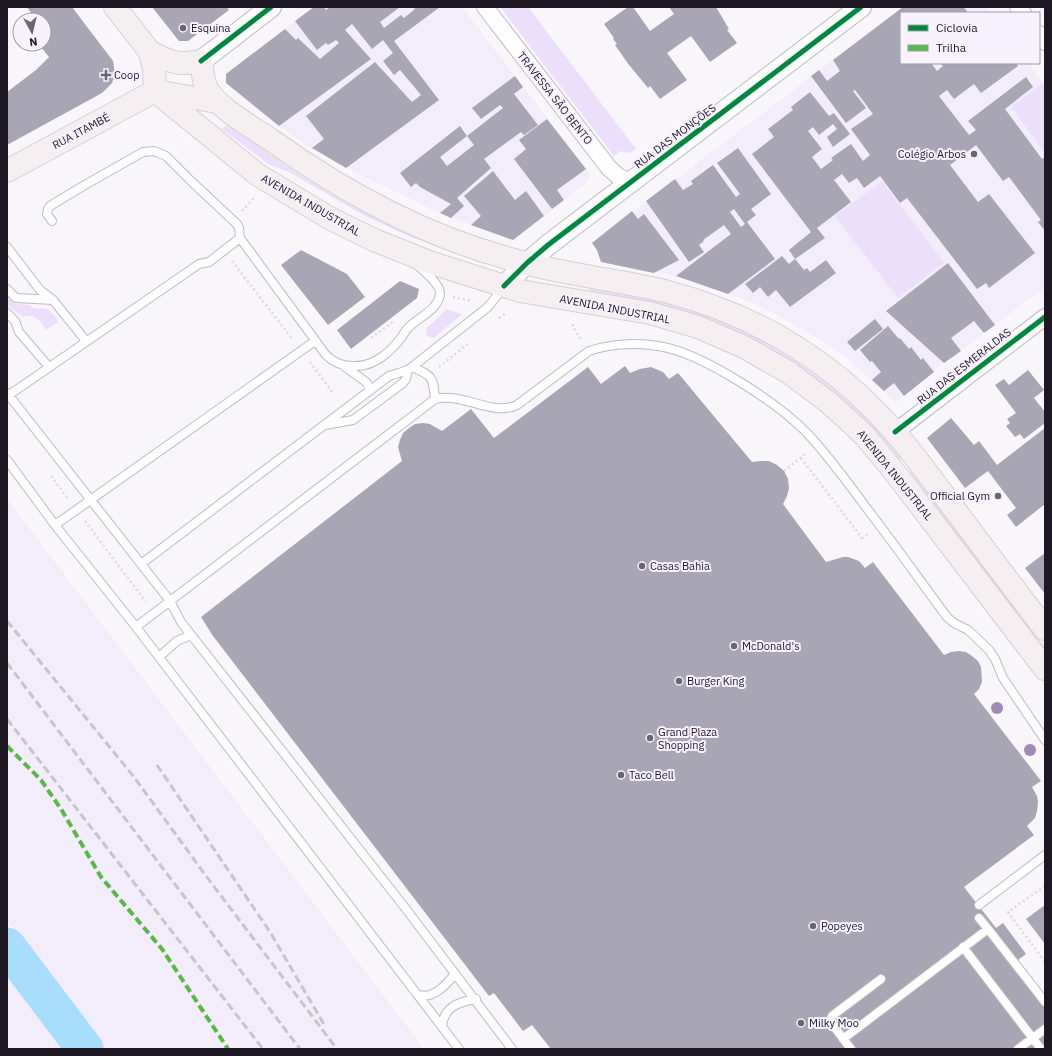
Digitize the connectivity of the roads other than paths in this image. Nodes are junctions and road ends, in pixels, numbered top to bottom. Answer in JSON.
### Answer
{"nodes":[{"id":1,"x":115,"y":7,"type":"edge"},
{"id":2,"x":271,"y":7,"type":"edge"},
{"id":3,"x":485,"y":7,"type":"edge"},
{"id":4,"x":861,"y":7,"type":"edge"},
{"id":5,"x":150,"y":52,"type":"junction"},
{"id":6,"x":201,"y":60,"type":"junction"},
{"id":7,"x":155,"y":91,"type":"junction"},
{"id":8,"x":217,"y":102,"type":"junction"},
{"id":9,"x":7,"y":171,"type":"edge"},
{"id":10,"x":631,"y":182,"type":"junction"},
{"id":11,"x":52,"y":221,"type":"dead end"},
{"id":12,"x":240,"y":238,"type":"junction"},
{"id":13,"x":7,"y":247,"type":"edge"},
{"id":14,"x":398,"y":250,"type":"junction"},
{"id":15,"x":527,"y":263,"type":"junction"},
{"id":16,"x":504,"y":286,"type":"junction"},
{"id":17,"x":7,"y":289,"type":"edge"},
{"id":18,"x":53,"y":300,"type":"junction"},
{"id":19,"x":7,"y":313,"type":"edge"},
{"id":20,"x":1045,"y":316,"type":"edge"},
{"id":21,"x":86,"y":341,"type":"junction"},
{"id":22,"x":314,"y":341,"type":"junction"},
{"id":23,"x":342,"y":365,"type":"junction"},
{"id":24,"x":49,"y":367,"type":"junction"},
{"id":25,"x":410,"y":368,"type":"junction"},
{"id":26,"x":370,"y":391,"type":"junction"},
{"id":27,"x":8,"y":394,"type":"edge"},
{"id":28,"x":435,"y":400,"type":"junction"},
{"id":29,"x":323,"y":426,"type":"junction"},
{"id":30,"x":895,"y":432,"type":"junction"},
{"id":31,"x":7,"y":460,"type":"edge"},
{"id":32,"x":91,"y":500,"type":"junction"},
{"id":33,"x":55,"y":525,"type":"junction"},
{"id":34,"x":141,"y":564,"type":"junction"},
{"id":35,"x":170,"y":600,"type":"junction"},
{"id":36,"x":136,"y":627,"type":"junction"},
{"id":37,"x":1045,"y":630,"type":"edge"},
{"id":38,"x":191,"y":635,"type":"junction"},
{"id":39,"x":159,"y":657,"type":"junction"},
{"id":40,"x":1045,"y":669,"type":"edge"},
{"id":41,"x":1045,"y":740,"type":"edge"},
{"id":42,"x":1045,"y":855,"type":"edge"},
{"id":43,"x":979,"y":905,"type":"dead end"},
{"id":44,"x":979,"y":918,"type":"dead end"},
{"id":45,"x":988,"y":929,"type":"junction"},
{"id":46,"x":963,"y":947,"type":"junction"},
{"id":47,"x":455,"y":974,"type":"junction"},
{"id":48,"x":881,"y":980,"type":"dead end"},
{"id":49,"x":417,"y":994,"type":"junction"},
{"id":50,"x":476,"y":1000,"type":"junction"},
{"id":51,"x":1045,"y":1002,"type":"edge"},
{"id":52,"x":442,"y":1026,"type":"junction"},
{"id":53,"x":1045,"y":1029,"type":"edge"},
{"id":54,"x":1033,"y":1038,"type":"junction"},
{"id":55,"x":843,"y":1039,"type":"junction"},
{"id":56,"x":459,"y":1049,"type":"edge"},
{"id":57,"x":512,"y":1049,"type":"edge"},
{"id":58,"x":851,"y":1049,"type":"edge"},
{"id":59,"x":1018,"y":1049,"type":"edge"},
{"id":60,"x":1041,"y":1049,"type":"edge"}],
"edges":[{"from":1,"to":5,"type":"main road"},
{"from":2,"to":6,"type":"street"},
{"from":3,"to":10,"type":"street","name":"TRAVESSA SÃO BENTO"},
{"from":4,"to":10,"type":"street","name":"RUA DAS MONÇÕES"},
{"from":5,"to":6,"type":"main road"},
{"from":5,"to":7,"type":"main road"},
{"from":6,"to":8,"type":"main road"},
{"from":7,"to":8,"type":"main road"},
{"from":7,"to":9,"type":"main road","name":"RUA ITAMBÉ"},
{"from":7,"to":14,"type":"main road","name":"AVENIDA INDUSTRIAL"},
{"from":8,"to":15,"type":"main road"},
{"from":10,"to":15,"type":"street","name":"RUA DAS MONÇÕES"},
{"from":11,"to":12,"type":"lane"},
{"from":12,"to":21,"type":"lane"},
{"from":12,"to":22,"type":"lane"},
{"from":13,"to":18,"type":"lane"},
{"from":14,"to":16,"type":"main road","name":"AVENIDA INDUSTRIAL"},
{"from":14,"to":23,"type":"lane"},
{"from":15,"to":16,"type":"street","name":"RUA DAS MONÇÕES"},
{"from":15,"to":30,"type":"main road"},
{"from":16,"to":25,"type":"lane"},
{"from":16,"to":40,"type":"main road","name":"AVENIDA INDUSTRIAL"},
{"from":17,"to":18,"type":"lane"},
{"from":18,"to":21,"type":"lane"},
{"from":19,"to":24,"type":"lane"},
{"from":20,"to":30,"type":"street","name":"RUA DAS ESMERALDAS"},
{"from":21,"to":24,"type":"lane"},
{"from":22,"to":23,"type":"lane"},
{"from":22,"to":32,"type":"lane"},
{"from":23,"to":26,"type":"lane"},
{"from":24,"to":27,"type":"lane"},
{"from":25,"to":26,"type":"lane"},
{"from":25,"to":28,"type":"lane"},
{"from":25,"to":29,"type":"lane"},
{"from":26,"to":29,"type":"lane"},
{"from":27,"to":32,"type":"lane"},
{"from":28,"to":35,"type":"lane"},
{"from":28,"to":41,"type":"lane"},
{"from":29,"to":34,"type":"lane"},
{"from":30,"to":37,"type":"main road"},
{"from":31,"to":33,"type":"lane"},
{"from":32,"to":33,"type":"lane"},
{"from":32,"to":34,"type":"lane"},
{"from":33,"to":36,"type":"lane"},
{"from":34,"to":35,"type":"lane"},
{"from":35,"to":36,"type":"lane"},
{"from":35,"to":38,"type":"lane"},
{"from":36,"to":39,"type":"lane"},
{"from":38,"to":39,"type":"lane"},
{"from":38,"to":47,"type":"lane"},
{"from":39,"to":49,"type":"lane"},
{"from":42,"to":43,"type":"lane"},
{"from":44,"to":45,"type":"lane"},
{"from":45,"to":46,"type":"lane"},
{"from":45,"to":51,"type":"lane"},
{"from":46,"to":54,"type":"lane"},
{"from":46,"to":55,"type":"lane"},
{"from":47,"to":49,"type":"lane"},
{"from":47,"to":50,"type":"lane"},
{"from":48,"to":55,"type":"lane"},
{"from":49,"to":52,"type":"lane"},
{"from":50,"to":52,"type":"lane"},
{"from":50,"to":57,"type":"lane"},
{"from":52,"to":56,"type":"lane"},
{"from":53,"to":54,"type":"lane"},
{"from":54,"to":59,"type":"lane"},
{"from":54,"to":60,"type":"lane"},
{"from":55,"to":58,"type":"lane"}]}
